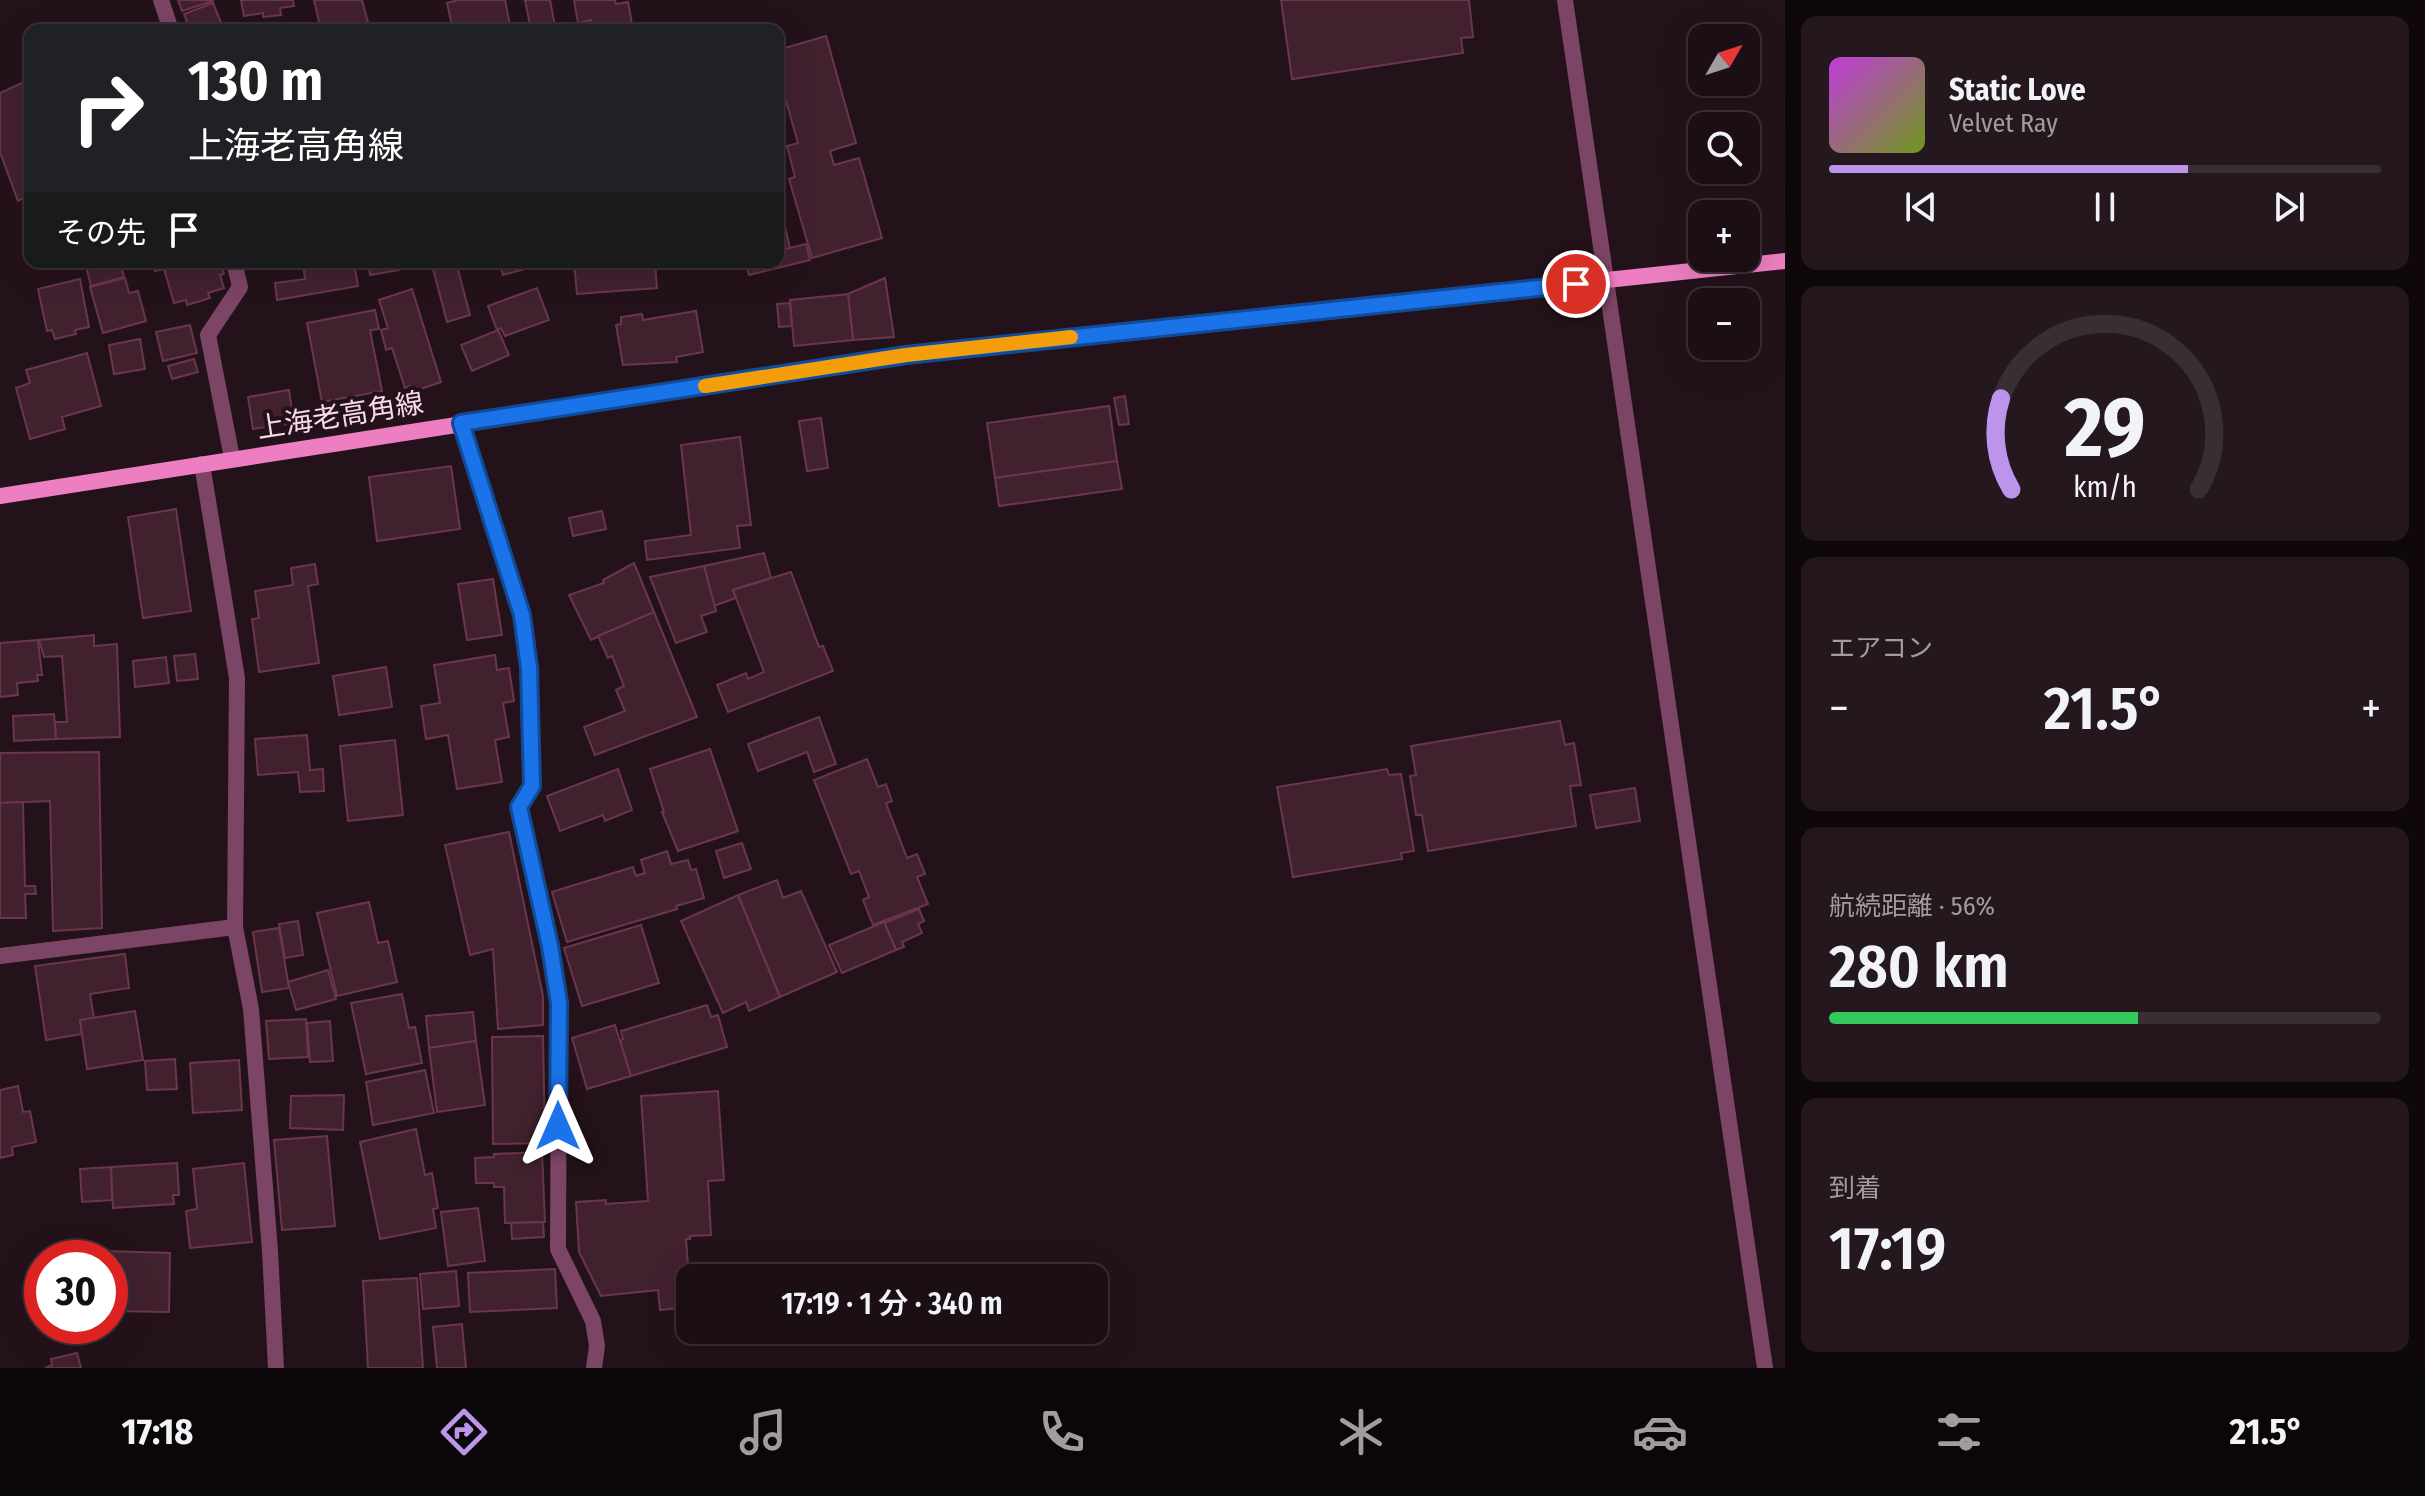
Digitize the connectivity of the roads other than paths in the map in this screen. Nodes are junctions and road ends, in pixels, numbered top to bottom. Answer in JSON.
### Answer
{"nodes":[{"id":1,"x":161,"y":0,"type":"edge"},
{"id":2,"x":1565,"y":0,"type":"edge"},
{"id":3,"x":169,"y":24,"type":"edge"},
{"id":4,"x":1785,"y":261,"type":"edge"},
{"id":5,"x":235,"y":268,"type":"edge"},
{"id":6,"x":1607,"y":281,"type":"junction"},
{"id":7,"x":461,"y":423,"type":"junction"},
{"id":8,"x":232,"y":458,"type":"junction"},
{"id":9,"x":202,"y":464,"type":"junction"},
{"id":10,"x":0,"y":496,"type":"edge"},
{"id":11,"x":235,"y":927,"type":"junction"},
{"id":12,"x":0,"y":956,"type":"edge"},
{"id":13,"x":276,"y":1368,"type":"edge"},
{"id":14,"x":594,"y":1368,"type":"edge"},
{"id":15,"x":1765,"y":1368,"type":"edge"}],
"edges":[{"from":1,"to":3,"type":"street"},
{"from":2,"to":6,"type":"street"},
{"from":4,"to":6,"type":"main road","name":"上海老高角線"},
{"from":5,"to":8,"type":"street"},
{"from":6,"to":7,"type":"main road","name":"上海老高角線"},
{"from":6,"to":15,"type":"street"},
{"from":7,"to":8,"type":"main road","name":"上海老高角線"},
{"from":7,"to":14,"type":"street"},
{"from":8,"to":9,"type":"main road","name":"上海老高角線"},
{"from":9,"to":10,"type":"main road","name":"上海老高角線"},
{"from":9,"to":11,"type":"street"},
{"from":11,"to":12,"type":"street"},
{"from":11,"to":13,"type":"street"}]}
